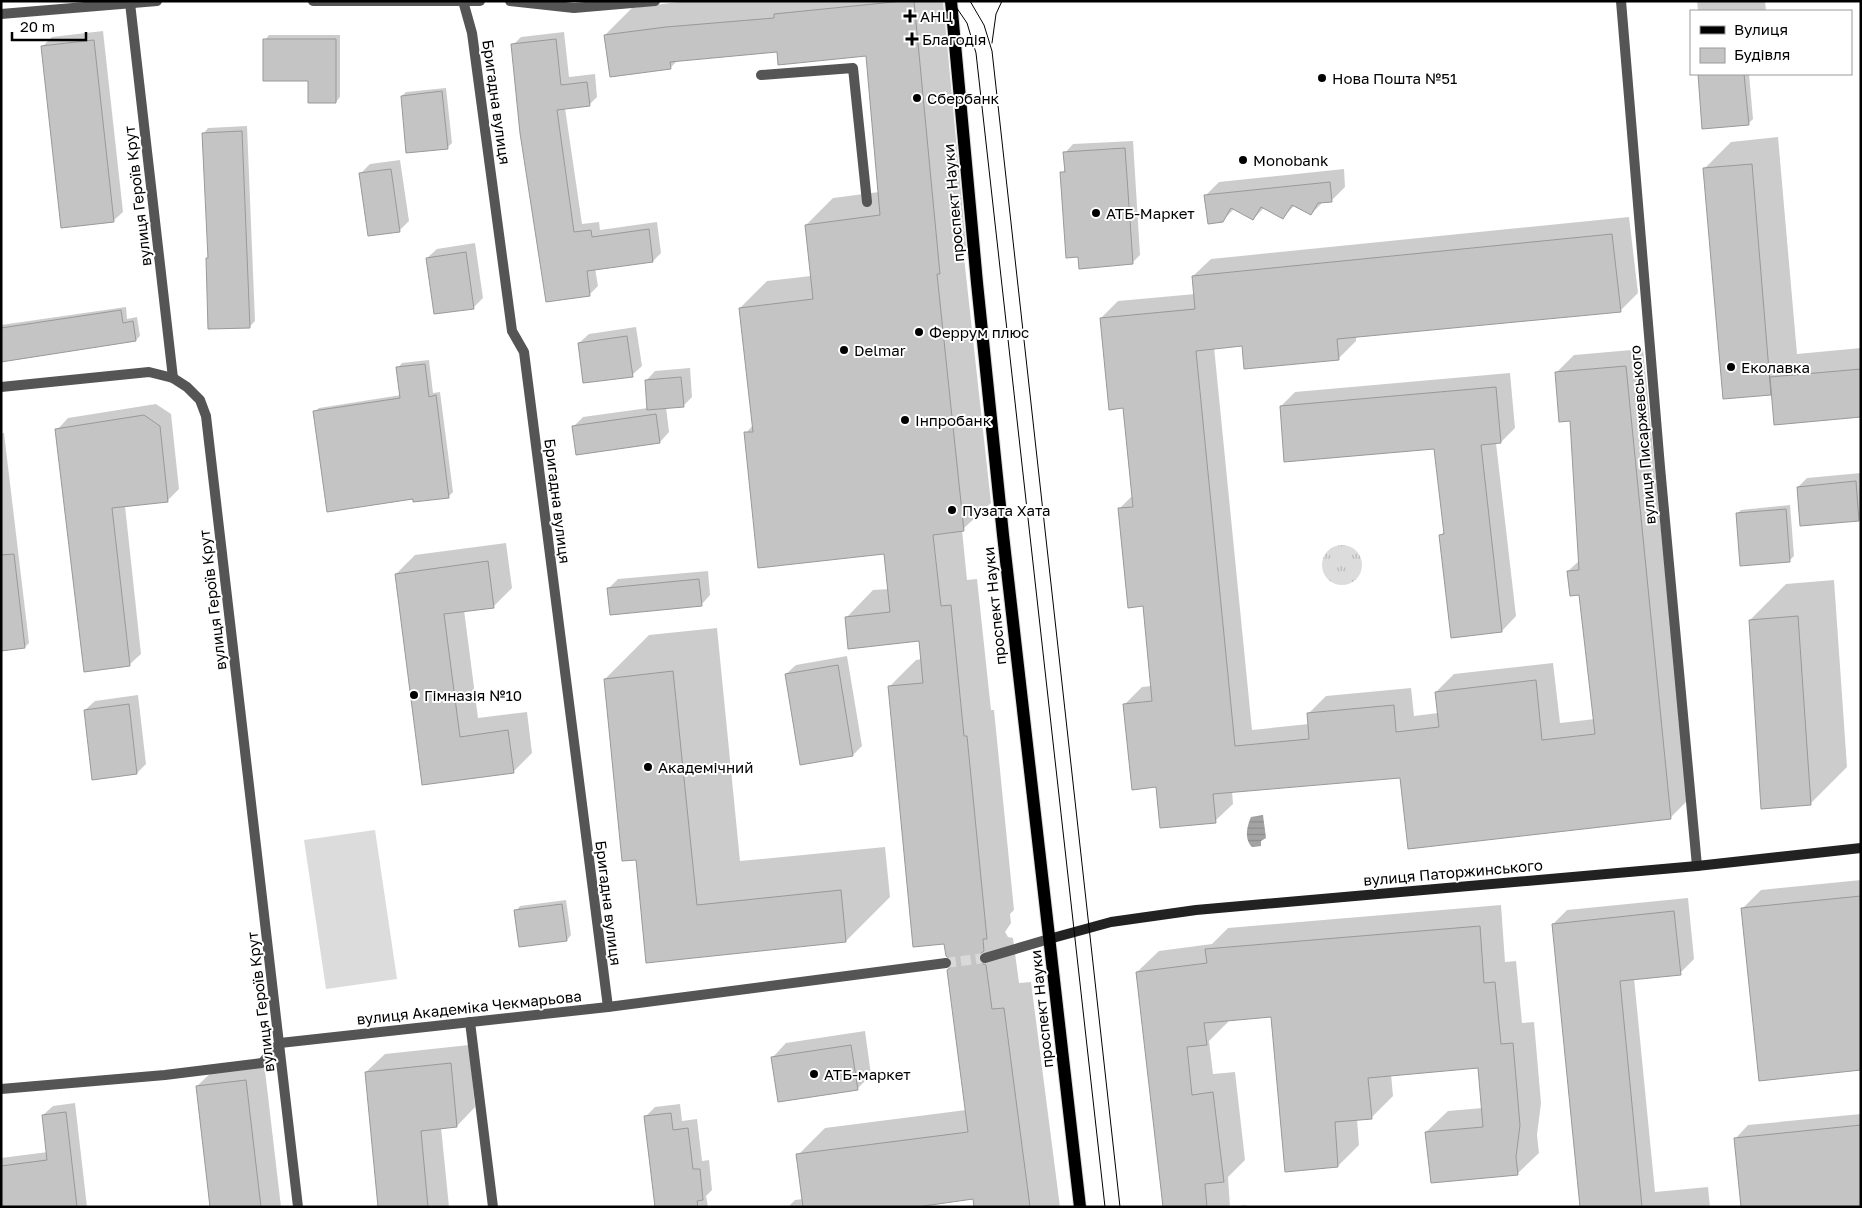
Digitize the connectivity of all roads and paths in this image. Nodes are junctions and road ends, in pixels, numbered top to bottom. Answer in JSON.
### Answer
{"nodes":[{"id":1,"x":157,"y":1,"type":"edge"},
{"id":2,"x":313,"y":1,"type":"edge"},
{"id":3,"x":480,"y":1,"type":"edge"},
{"id":4,"x":510,"y":1,"type":"edge"},
{"id":5,"x":655,"y":1,"type":"edge"},
{"id":6,"x":952,"y":1,"type":"edge"},
{"id":7,"x":1621,"y":1,"type":"edge"},
{"id":8,"x":130,"y":2,"type":"junction"},
{"id":9,"x":463,"y":2,"type":"edge"},
{"id":10,"x":1,"y":14,"type":"edge"},
{"id":11,"x":761,"y":75,"type":"dead end"},
{"id":12,"x":867,"y":202,"type":"dead end"},
{"id":13,"x":173,"y":378,"type":"junction"},
{"id":14,"x":1,"y":387,"type":"edge"},
{"id":15,"x":1861,"y":848,"type":"edge"},
{"id":16,"x":1696,"y":866,"type":"junction"},
{"id":17,"x":1049,"y":939,"type":"junction"},
{"id":18,"x":985,"y":958,"type":"tunnel mouth"},
{"id":19,"x":946,"y":963,"type":"tunnel mouth"},
{"id":20,"x":608,"y":1006,"type":"junction"},
{"id":21,"x":470,"y":1022,"type":"junction"},
{"id":22,"x":280,"y":1043,"type":"junction"},
{"id":23,"x":1,"y":1089,"type":"edge"},
{"id":24,"x":298,"y":1207,"type":"edge"},
{"id":25,"x":493,"y":1207,"type":"edge"},
{"id":26,"x":1080,"y":1207,"type":"edge"}],
"edges":[{"from":1,"to":8,"type":"street"},
{"from":2,"to":9,"type":"street"},
{"from":3,"to":9,"type":"street"},
{"from":4,"to":5,"type":"street"},
{"from":6,"to":17,"type":"main road","name":"проспект Науки"},
{"from":7,"to":16,"type":"street","name":"вулиця Писаржевського"},
{"from":8,"to":10,"type":"street"},
{"from":8,"to":13,"type":"street","name":"вулиця Героїв Крут"},
{"from":9,"to":20,"type":"street","name":"Бригадна вулиця"},
{"from":11,"to":12,"type":"street"},
{"from":13,"to":14,"type":"street"},
{"from":13,"to":22,"type":"street","name":"вулиця Героїв Крут"},
{"from":15,"to":16,"type":"street","name":"вулиця Паторжинського"},
{"from":16,"to":17,"type":"street","name":"вулиця Паторжинського"},
{"from":17,"to":18,"type":"street"},
{"from":17,"to":26,"type":"main road","name":"проспект Науки"},
{"from":19,"to":20,"type":"street","name":"вулиця Академіка Чекмарьова"},
{"from":20,"to":21,"type":"street","name":"вулиця Академіка Чекмарьова"},
{"from":21,"to":22,"type":"street","name":"вулиця Академіка Чекмарьова"},
{"from":21,"to":25,"type":"street"},
{"from":22,"to":23,"type":"street"},
{"from":22,"to":24,"type":"street","name":"вулиця Героїв Крут"}]}
